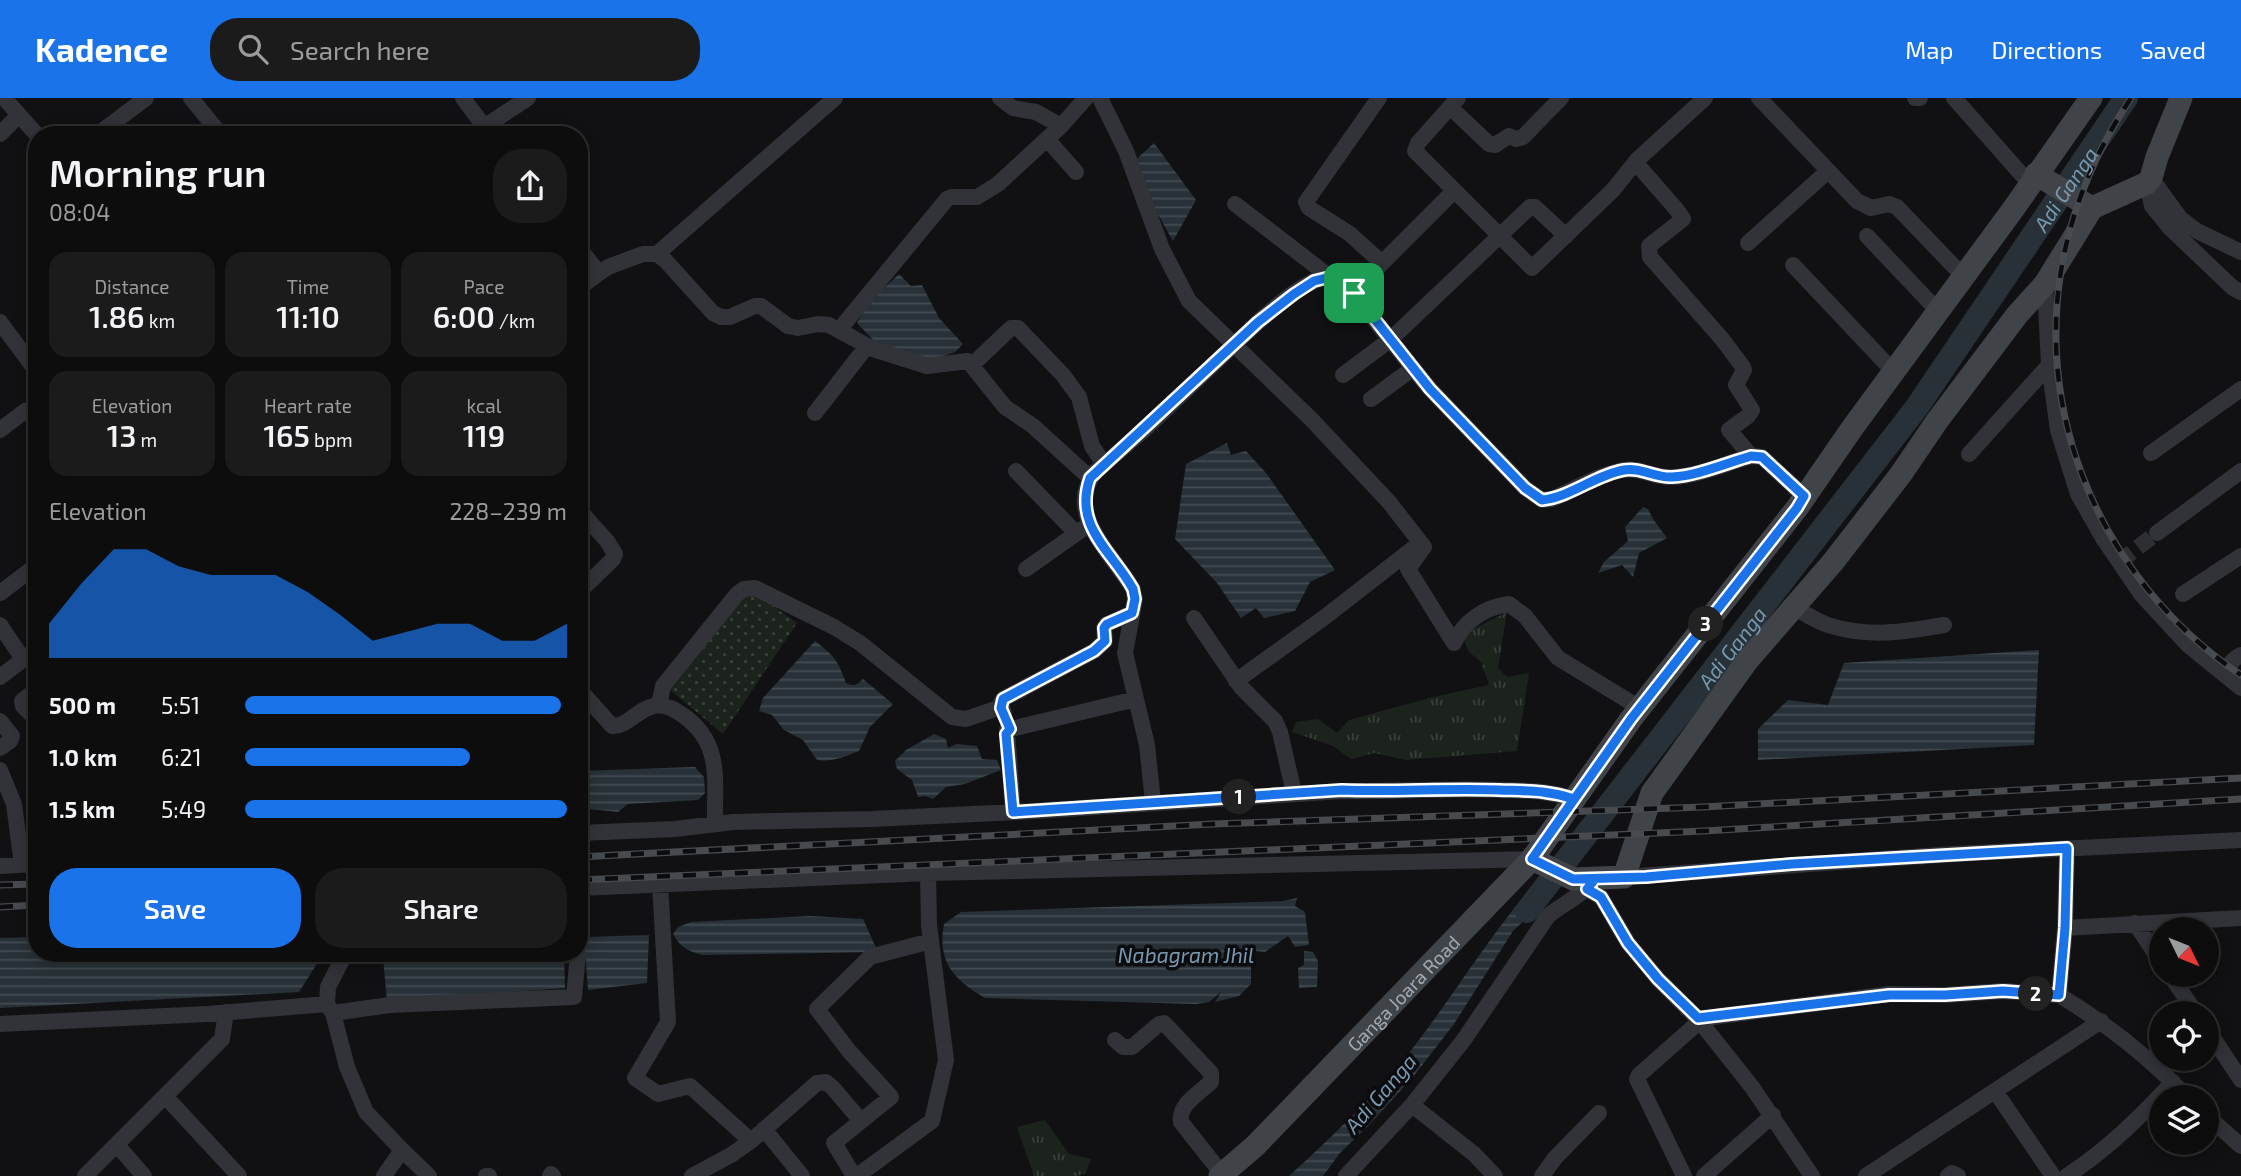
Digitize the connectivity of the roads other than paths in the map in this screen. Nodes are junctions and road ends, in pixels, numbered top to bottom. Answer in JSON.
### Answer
{"nodes":[{"id":1,"x":4,"y":98,"type":"edge"},
{"id":2,"x":146,"y":98,"type":"edge"},
{"id":3,"x":191,"y":98,"type":"edge"},
{"id":4,"x":463,"y":98,"type":"edge"},
{"id":5,"x":528,"y":98,"type":"edge"},
{"id":6,"x":835,"y":98,"type":"edge"},
{"id":7,"x":1000,"y":98,"type":"edge"},
{"id":8,"x":1086,"y":98,"type":"edge"},
{"id":9,"x":1100,"y":98,"type":"edge"},
{"id":10,"x":1379,"y":98,"type":"edge"},
{"id":11,"x":1561,"y":98,"type":"edge"},
{"id":12,"x":1705,"y":98,"type":"edge"},
{"id":13,"x":1915,"y":98,"type":"edge"},
{"id":14,"x":1920,"y":98,"type":"edge"},
{"id":15,"x":1954,"y":98,"type":"edge"},
{"id":16,"x":2091,"y":98,"type":"edge"},
{"id":17,"x":2180,"y":98,"type":"edge"},
{"id":18,"x":1767,"y":101,"type":"edge"},
{"id":19,"x":1454,"y":103,"type":"edge"},
{"id":20,"x":123,"y":105,"type":"edge"},
{"id":21,"x":19,"y":115,"type":"junction"},
{"id":22,"x":29,"y":126,"type":"edge"},
{"id":23,"x":105,"y":126,"type":"edge"},
{"id":24,"x":214,"y":126,"type":"edge"},
{"id":25,"x":483,"y":126,"type":"edge"},
{"id":26,"x":493,"y":126,"type":"edge"},
{"id":27,"x":1061,"y":126,"type":"junction"},
{"id":28,"x":0,"y":134,"type":"edge"},
{"id":29,"x":1047,"y":139,"type":"junction"},
{"id":30,"x":1635,"y":162,"type":"junction"},
{"id":31,"x":1828,"y":171,"type":"junction"},
{"id":32,"x":1076,"y":172,"type":"dead end"},
{"id":33,"x":2033,"y":179,"type":"junction"},
{"id":34,"x":2149,"y":181,"type":"junction"},
{"id":35,"x":1454,"y":191,"type":"junction"},
{"id":36,"x":1235,"y":204,"type":"dead end"},
{"id":37,"x":2092,"y":208,"type":"junction"},
{"id":38,"x":1566,"y":236,"type":"junction"},
{"id":39,"x":1867,"y":236,"type":"dead end"},
{"id":40,"x":1500,"y":237,"type":"junction"},
{"id":41,"x":1748,"y":243,"type":"dead end"},
{"id":42,"x":2241,"y":252,"type":"edge"},
{"id":43,"x":657,"y":254,"type":"junction"},
{"id":44,"x":588,"y":259,"type":"edge"},
{"id":45,"x":1382,"y":263,"type":"junction"},
{"id":46,"x":1793,"y":265,"type":"dead end"},
{"id":47,"x":599,"y":273,"type":"junction"},
{"id":48,"x":1964,"y":276,"type":"junction"},
{"id":49,"x":1330,"y":277,"type":"junction"},
{"id":50,"x":588,"y":281,"type":"edge"},
{"id":51,"x":2045,"y":284,"type":"junction"},
{"id":52,"x":2241,"y":292,"type":"edge"},
{"id":53,"x":1354,"y":293,"type":"junction"},
{"id":54,"x":1938,"y":311,"type":"junction"},
{"id":55,"x":0,"y":322,"type":"edge"},
{"id":56,"x":839,"y":330,"type":"junction"},
{"id":57,"x":1391,"y":339,"type":"junction"},
{"id":58,"x":1234,"y":344,"type":"junction"},
{"id":59,"x":867,"y":346,"type":"junction"},
{"id":60,"x":28,"y":360,"type":"edge"},
{"id":61,"x":972,"y":365,"type":"junction"},
{"id":62,"x":2049,"y":365,"type":"junction"},
{"id":63,"x":1412,"y":369,"type":"junction"},
{"id":64,"x":1894,"y":371,"type":"junction"},
{"id":65,"x":1343,"y":376,"type":"dead end"},
{"id":66,"x":2241,"y":389,"type":"edge"},
{"id":67,"x":1371,"y":399,"type":"dead end"},
{"id":68,"x":28,"y":413,"type":"edge"},
{"id":69,"x":815,"y":413,"type":"dead end"},
{"id":70,"x":0,"y":430,"type":"edge"},
{"id":71,"x":2151,"y":453,"type":"dead end"},
{"id":72,"x":1969,"y":454,"type":"dead end"},
{"id":73,"x":1751,"y":456,"type":"junction"},
{"id":74,"x":1104,"y":464,"type":"junction"},
{"id":75,"x":1016,"y":471,"type":"dead end"},
{"id":76,"x":2241,"y":471,"type":"edge"},
{"id":77,"x":1090,"y":478,"type":"junction"},
{"id":78,"x":1804,"y":496,"type":"junction"},
{"id":79,"x":588,"y":520,"type":"edge"},
{"id":80,"x":1083,"y":529,"type":"junction"},
{"id":81,"x":2157,"y":533,"type":"tunnel mouth"},
{"id":82,"x":1420,"y":543,"type":"junction"},
{"id":83,"x":2241,"y":556,"type":"edge"},
{"id":84,"x":1026,"y":569,"type":"dead end"},
{"id":85,"x":28,"y":572,"type":"edge"},
{"id":86,"x":588,"y":583,"type":"edge"},
{"id":87,"x":0,"y":593,"type":"edge"},
{"id":88,"x":2183,"y":594,"type":"dead end"},
{"id":89,"x":1793,"y":607,"type":"junction"},
{"id":90,"x":1132,"y":613,"type":"junction"},
{"id":91,"x":1194,"y":618,"type":"dead end"},
{"id":92,"x":0,"y":625,"type":"edge"},
{"id":93,"x":1944,"y":625,"type":"dead end"},
{"id":94,"x":28,"y":655,"type":"edge"},
{"id":95,"x":2241,"y":655,"type":"edge"},
{"id":96,"x":23,"y":659,"type":"junction"},
{"id":97,"x":2227,"y":676,"type":"junction"},
{"id":98,"x":0,"y":677,"type":"edge"},
{"id":99,"x":1236,"y":681,"type":"junction"},
{"id":100,"x":2241,"y":688,"type":"edge"},
{"id":101,"x":28,"y":696,"type":"edge"},
{"id":102,"x":588,"y":699,"type":"edge"},
{"id":103,"x":1136,"y":699,"type":"junction"},
{"id":104,"x":659,"y":705,"type":"junction"},
{"id":105,"x":1001,"y":708,"type":"junction"},
{"id":106,"x":1640,"y":708,"type":"junction"},
{"id":107,"x":28,"y":710,"type":"edge"},
{"id":108,"x":0,"y":721,"type":"edge"},
{"id":109,"x":1010,"y":729,"type":"junction"},
{"id":110,"x":0,"y":748,"type":"edge"},
{"id":111,"x":0,"y":769,"type":"edge"},
{"id":112,"x":1294,"y":793,"type":"junction"},
{"id":113,"x":5,"y":794,"type":"edge"},
{"id":114,"x":1574,"y":799,"type":"junction"},
{"id":115,"x":1153,"y":802,"type":"junction"},
{"id":116,"x":1013,"y":812,"type":"junction"},
{"id":117,"x":715,"y":824,"type":"junction"},
{"id":118,"x":588,"y":833,"type":"edge"},
{"id":119,"x":2241,"y":840,"type":"edge"},
{"id":120,"x":2067,"y":848,"type":"junction"},
{"id":121,"x":1532,"y":859,"type":"junction"},
{"id":122,"x":28,"y":861,"type":"edge"},
{"id":123,"x":28,"y":864,"type":"edge"},
{"id":124,"x":0,"y":866,"type":"edge"},
{"id":125,"x":928,"y":873,"type":"junction"},
{"id":126,"x":1624,"y":877,"type":"junction"},
{"id":127,"x":1585,"y":882,"type":"junction"},
{"id":128,"x":660,"y":884,"type":"junction"},
{"id":129,"x":588,"y":888,"type":"edge"},
{"id":130,"x":2135,"y":923,"type":"junction"},
{"id":131,"x":2239,"y":923,"type":"edge"},
{"id":132,"x":2065,"y":928,"type":"junction"},
{"id":133,"x":931,"y":941,"type":"junction"},
{"id":134,"x":2149,"y":944,"type":"edge"},
{"id":135,"x":341,"y":962,"type":"edge"},
{"id":136,"x":577,"y":962,"type":"edge"},
{"id":137,"x":2059,"y":995,"type":"junction"},
{"id":138,"x":330,"y":1008,"type":"junction"},
{"id":139,"x":226,"y":1012,"type":"junction"},
{"id":140,"x":1699,"y":1020,"type":"junction"},
{"id":141,"x":2101,"y":1021,"type":"junction"},
{"id":142,"x":0,"y":1024,"type":"edge"},
{"id":143,"x":1115,"y":1040,"type":"dead end"},
{"id":144,"x":2219,"y":1047,"type":"edge"},
{"id":145,"x":2241,"y":1080,"type":"edge"},
{"id":146,"x":2173,"y":1082,"type":"junction"},
{"id":147,"x":2176,"y":1085,"type":"edge"},
{"id":148,"x":1995,"y":1091,"type":"junction"},
{"id":149,"x":165,"y":1096,"type":"junction"},
{"id":150,"x":1412,"y":1105,"type":"junction"},
{"id":151,"x":1599,"y":1113,"type":"dead end"},
{"id":152,"x":1773,"y":1115,"type":"junction"},
{"id":153,"x":861,"y":1121,"type":"junction"},
{"id":154,"x":2219,"y":1127,"type":"edge"},
{"id":155,"x":764,"y":1129,"type":"junction"},
{"id":156,"x":751,"y":1141,"type":"junction"},
{"id":157,"x":117,"y":1145,"type":"junction"},
{"id":158,"x":2241,"y":1146,"type":"edge"},
{"id":159,"x":402,"y":1150,"type":"junction"},
{"id":160,"x":1221,"y":1175,"type":"edge"},
{"id":161,"x":85,"y":1176,"type":"edge"},
{"id":162,"x":144,"y":1176,"type":"edge"},
{"id":163,"x":239,"y":1176,"type":"edge"},
{"id":164,"x":384,"y":1176,"type":"edge"},
{"id":165,"x":429,"y":1176,"type":"edge"},
{"id":166,"x":692,"y":1176,"type":"edge"},
{"id":167,"x":802,"y":1176,"type":"edge"},
{"id":168,"x":856,"y":1176,"type":"edge"},
{"id":169,"x":1346,"y":1176,"type":"edge"},
{"id":170,"x":1495,"y":1176,"type":"edge"},
{"id":171,"x":1542,"y":1176,"type":"edge"},
{"id":172,"x":1684,"y":1176,"type":"edge"},
{"id":173,"x":1704,"y":1176,"type":"edge"},
{"id":174,"x":1812,"y":1176,"type":"edge"},
{"id":175,"x":1866,"y":1176,"type":"edge"},
{"id":176,"x":1948,"y":1176,"type":"edge"},
{"id":177,"x":1958,"y":1176,"type":"edge"},
{"id":178,"x":2053,"y":1176,"type":"edge"},
{"id":179,"x":2067,"y":1176,"type":"edge"}],
"edges":[{"from":1,"to":21,"type":"street"},
{"from":2,"to":20,"type":"street"},
{"from":3,"to":24,"type":"street"},
{"from":4,"to":25,"type":"street"},
{"from":5,"to":26,"type":"street"},
{"from":6,"to":43,"type":"street"},
{"from":7,"to":27,"type":"street"},
{"from":8,"to":27,"type":"street"},
{"from":9,"to":58,"type":"street"},
{"from":10,"to":45,"type":"street"},
{"from":11,"to":19,"type":"street"},
{"from":12,"to":30,"type":"street"},
{"from":13,"to":14,"type":"street"},
{"from":15,"to":33,"type":"street"},
{"from":16,"to":33,"type":"main road","name":"Ganga Joara Road"},
{"from":17,"to":34,"type":"main road"},
{"from":18,"to":31,"type":"street"},
{"from":19,"to":35,"type":"street"},
{"from":20,"to":23,"type":"street"},
{"from":21,"to":22,"type":"street"},
{"from":21,"to":28,"type":"street"},
{"from":27,"to":29,"type":"street"},
{"from":29,"to":32,"type":"street"},
{"from":29,"to":56,"type":"street"},
{"from":30,"to":38,"type":"street"},
{"from":30,"to":73,"type":"street"},
{"from":31,"to":41,"type":"street"},
{"from":31,"to":48,"type":"street"},
{"from":33,"to":37,"type":"main road"},
{"from":33,"to":48,"type":"main road","name":"Ganga Joara Road"},
{"from":34,"to":37,"type":"main road"},
{"from":34,"to":42,"type":"street"},
{"from":34,"to":52,"type":"street"},
{"from":35,"to":40,"type":"street"},
{"from":35,"to":45,"type":"street"},
{"from":36,"to":49,"type":"street"},
{"from":37,"to":51,"type":"main road"},
{"from":38,"to":40,"type":"street"},
{"from":38,"to":40,"type":"street"},
{"from":39,"to":54,"type":"street"},
{"from":40,"to":57,"type":"street"},
{"from":43,"to":47,"type":"street"},
{"from":43,"to":56,"type":"street"},
{"from":44,"to":47,"type":"street"},
{"from":45,"to":53,"type":"street"},
{"from":46,"to":64,"type":"street"},
{"from":47,"to":50,"type":"street"},
{"from":48,"to":54,"type":"main road","name":"Ganga Joara Road"},
{"from":49,"to":53,"type":"street"},
{"from":49,"to":58,"type":"street"},
{"from":51,"to":62,"type":"street"},
{"from":51,"to":89,"type":"main road"},
{"from":53,"to":57,"type":"street"},
{"from":54,"to":64,"type":"main road","name":"Ganga Joara Road"},
{"from":55,"to":60,"type":"street"},
{"from":56,"to":59,"type":"street"},
{"from":57,"to":63,"type":"street"},
{"from":57,"to":65,"type":"street"},
{"from":58,"to":74,"type":"street"},
{"from":58,"to":82,"type":"street"},
{"from":59,"to":61,"type":"street"},
{"from":59,"to":69,"type":"street"},
{"from":61,"to":74,"type":"street"},
{"from":61,"to":77,"type":"street"},
{"from":62,"to":72,"type":"street"},
{"from":62,"to":97,"type":"street"},
{"from":63,"to":67,"type":"street"},
{"from":63,"to":73,"type":"street"},
{"from":64,"to":78,"type":"main road","name":"Ganga Joara Road"},
{"from":66,"to":71,"type":"street"},
{"from":68,"to":70,"type":"street"},
{"from":73,"to":78,"type":"street"},
{"from":74,"to":77,"type":"street"},
{"from":75,"to":80,"type":"street"},
{"from":76,"to":81,"type":"street"},
{"from":77,"to":80,"type":"street"},
{"from":78,"to":106,"type":"main road","name":"Ganga Joara Road"},
{"from":79,"to":86,"type":"street"},
{"from":80,"to":84,"type":"street"},
{"from":80,"to":90,"type":"street"},
{"from":82,"to":99,"type":"street"},
{"from":82,"to":106,"type":"street"},
{"from":83,"to":88,"type":"street"},
{"from":85,"to":87,"type":"street"},
{"from":89,"to":93,"type":"street"},
{"from":89,"to":126,"type":"main road"},
{"from":90,"to":103,"type":"street"},
{"from":90,"to":105,"type":"street"},
{"from":91,"to":99,"type":"street"},
{"from":92,"to":96,"type":"street"},
{"from":94,"to":96,"type":"street"},
{"from":95,"to":97,"type":"street"},
{"from":96,"to":98,"type":"street"},
{"from":97,"to":100,"type":"street"},
{"from":99,"to":112,"type":"street"},
{"from":101,"to":107,"type":"street"},
{"from":102,"to":104,"type":"street"},
{"from":103,"to":109,"type":"street"},
{"from":103,"to":115,"type":"street"},
{"from":104,"to":105,"type":"street"},
{"from":104,"to":117,"type":"street"},
{"from":105,"to":109,"type":"street"},
{"from":106,"to":114,"type":"main road","name":"Ganga Joara Road"},
{"from":108,"to":110,"type":"street"},
{"from":109,"to":116,"type":"street"},
{"from":111,"to":113,"type":"street"},
{"from":112,"to":114,"type":"street"},
{"from":112,"to":115,"type":"street"},
{"from":113,"to":122,"type":"street"},
{"from":114,"to":121,"type":"main road","name":"Ganga Joara Road"},
{"from":115,"to":116,"type":"street"},
{"from":116,"to":117,"type":"street"},
{"from":117,"to":118,"type":"street"},
{"from":119,"to":120,"type":"street"},
{"from":120,"to":126,"type":"street"},
{"from":120,"to":132,"type":"street"},
{"from":121,"to":125,"type":"street"},
{"from":121,"to":127,"type":"main road"},
{"from":121,"to":160,"type":"main road","name":"Ganga Joara Road"},
{"from":123,"to":124,"type":"street"},
{"from":125,"to":128,"type":"street"},
{"from":125,"to":133,"type":"street"},
{"from":126,"to":127,"type":"main road"},
{"from":127,"to":140,"type":"street"},
{"from":127,"to":150,"type":"street"},
{"from":128,"to":129,"type":"street"},
{"from":128,"to":156,"type":"street"},
{"from":130,"to":131,"type":"street"},
{"from":130,"to":132,"type":"street"},
{"from":130,"to":134,"type":"street"},
{"from":132,"to":137,"type":"street"},
{"from":133,"to":153,"type":"street"},
{"from":133,"to":168,"type":"street"},
{"from":135,"to":138,"type":"street"},
{"from":136,"to":138,"type":"street"},
{"from":137,"to":140,"type":"street"},
{"from":137,"to":141,"type":"street"},
{"from":138,"to":139,"type":"street"},
{"from":138,"to":159,"type":"street"},
{"from":139,"to":142,"type":"street"},
{"from":139,"to":149,"type":"street"},
{"from":140,"to":152,"type":"street"},
{"from":140,"to":172,"type":"street"},
{"from":141,"to":146,"type":"street"},
{"from":141,"to":148,"type":"street"},
{"from":143,"to":160,"type":"street"},
{"from":144,"to":145,"type":"street"},
{"from":146,"to":147,"type":"street"},
{"from":146,"to":179,"type":"street"},
{"from":148,"to":175,"type":"street"},
{"from":148,"to":178,"type":"street"},
{"from":149,"to":157,"type":"street"},
{"from":149,"to":163,"type":"street"},
{"from":150,"to":169,"type":"street"},
{"from":150,"to":170,"type":"street"},
{"from":151,"to":171,"type":"street"},
{"from":152,"to":173,"type":"street"},
{"from":152,"to":174,"type":"street"},
{"from":153,"to":155,"type":"street"},
{"from":153,"to":168,"type":"street"},
{"from":154,"to":158,"type":"street"},
{"from":155,"to":156,"type":"street"},
{"from":155,"to":167,"type":"street"},
{"from":156,"to":166,"type":"street"},
{"from":157,"to":161,"type":"street"},
{"from":157,"to":162,"type":"street"},
{"from":159,"to":164,"type":"street"},
{"from":159,"to":165,"type":"street"},
{"from":176,"to":177,"type":"street"}]}
